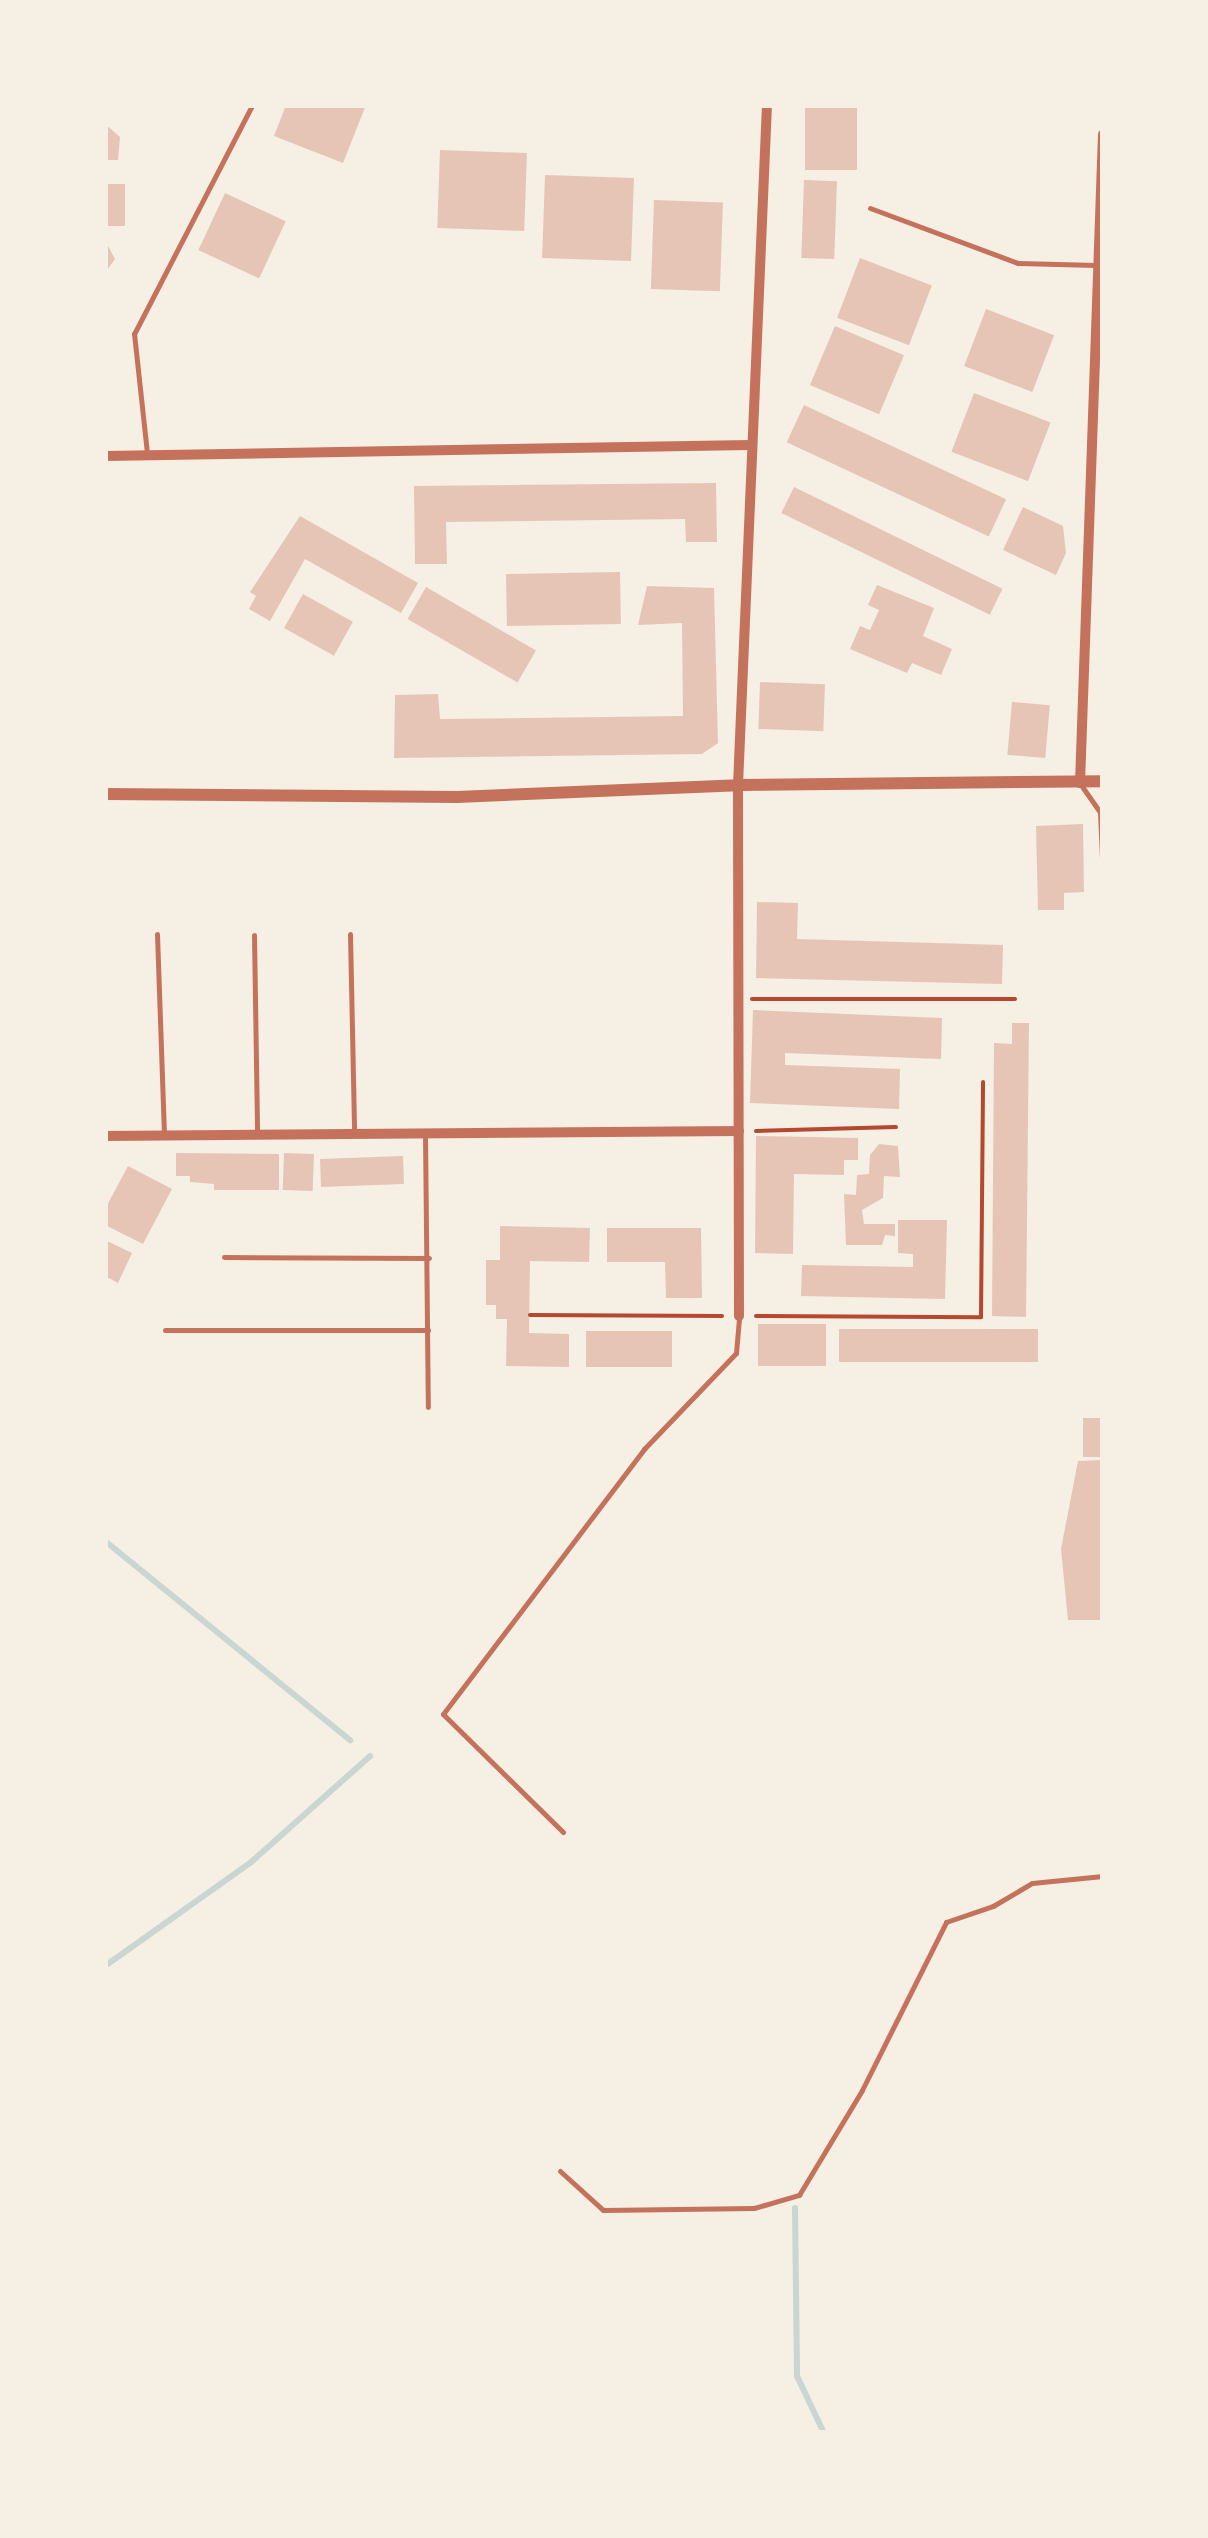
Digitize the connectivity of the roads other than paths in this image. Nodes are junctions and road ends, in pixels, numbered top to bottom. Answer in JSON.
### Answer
{"nodes":[{"id":1,"x":252,"y":105,"type":"edge"},
{"id":2,"x":768,"y":105,"type":"edge"},
{"id":3,"x":1103,"y":134,"type":"edge"},
{"id":4,"x":870,"y":208,"type":"dead end"},
{"id":5,"x":1096,"y":264,"type":"junction"},
{"id":6,"x":750,"y":445,"type":"junction"},
{"id":7,"x":105,"y":456,"type":"edge"},
{"id":8,"x":147,"y":456,"type":"junction"},
{"id":9,"x":1103,"y":781,"type":"edge"},
{"id":10,"x":1080,"y":783,"type":"junction"},
{"id":11,"x":738,"y":785,"type":"junction"},
{"id":12,"x":105,"y":794,"type":"edge"},
{"id":13,"x":1103,"y":882,"type":"edge"},
{"id":14,"x":157,"y":934,"type":"dead end"},
{"id":15,"x":350,"y":934,"type":"dead end"},
{"id":16,"x":254,"y":935,"type":"dead end"},
{"id":17,"x":739,"y":1132,"type":"junction"},
{"id":18,"x":354,"y":1134,"type":"junction"},
{"id":19,"x":424,"y":1134,"type":"junction"},
{"id":20,"x":257,"y":1135,"type":"junction"},
{"id":21,"x":105,"y":1136,"type":"edge"},
{"id":22,"x":164,"y":1136,"type":"junction"},
{"id":23,"x":224,"y":1257,"type":"dead end"},
{"id":24,"x":428,"y":1258,"type":"junction"},
{"id":25,"x":739,"y":1316,"type":"joint"},
{"id":26,"x":165,"y":1330,"type":"dead end"},
{"id":27,"x":428,"y":1330,"type":"junction"},
{"id":28,"x":428,"y":1406,"type":"dead end"},
{"id":29,"x":562,"y":1832,"type":"dead end"},
{"id":30,"x":1103,"y":1876,"type":"edge"},
{"id":31,"x":560,"y":2171,"type":"dead end"}],
"edges":[{"from":1,"to":8,"type":"lane"},
{"from":2,"to":6,"type":"street"},
{"from":3,"to":5,"type":"street"},
{"from":4,"to":5,"type":"lane"},
{"from":5,"to":10,"type":"street"},
{"from":6,"to":8,"type":"street"},
{"from":6,"to":11,"type":"street"},
{"from":7,"to":8,"type":"street"},
{"from":9,"to":10,"type":"street"},
{"from":10,"to":11,"type":"street"},
{"from":10,"to":13,"type":"lane"},
{"from":11,"to":12,"type":"street"},
{"from":11,"to":17,"type":"street"},
{"from":14,"to":22,"type":"lane"},
{"from":15,"to":18,"type":"lane"},
{"from":16,"to":20,"type":"lane"},
{"from":17,"to":19,"type":"street"},
{"from":17,"to":25,"type":"street"},
{"from":18,"to":19,"type":"street"},
{"from":18,"to":20,"type":"street"},
{"from":19,"to":24,"type":"lane"},
{"from":20,"to":22,"type":"street"},
{"from":21,"to":22,"type":"street"},
{"from":23,"to":24,"type":"lane"},
{"from":24,"to":27,"type":"lane"},
{"from":25,"to":29,"type":"lane"},
{"from":26,"to":27,"type":"lane"},
{"from":27,"to":28,"type":"lane"},
{"from":30,"to":31,"type":"lane"}]}
